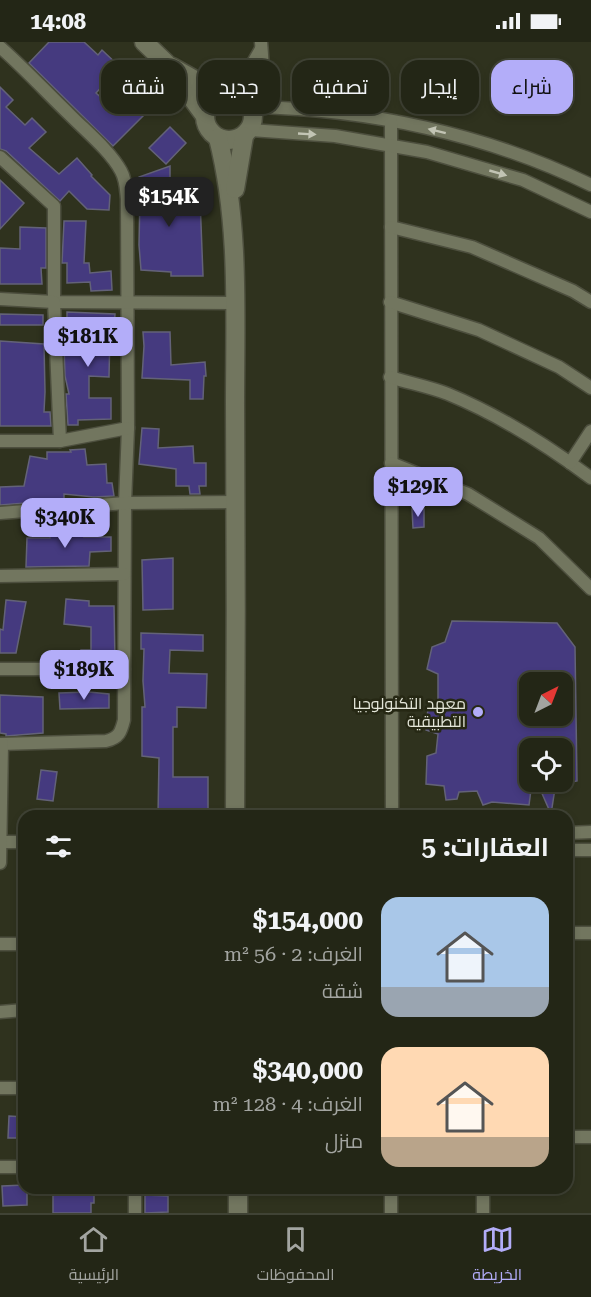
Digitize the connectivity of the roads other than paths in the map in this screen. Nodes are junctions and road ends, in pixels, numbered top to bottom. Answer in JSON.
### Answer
{"nodes":[{"id":1,"x":144,"y":42,"type":"edge"},
{"id":2,"x":261,"y":45,"type":"edge"},
{"id":3,"x":0,"y":47,"type":"edge"},
{"id":4,"x":163,"y":60,"type":"edge"},
{"id":5,"x":253,"y":60,"type":"edge"},
{"id":6,"x":263,"y":60,"type":"edge"},
{"id":7,"x":186,"y":90,"type":"edge"},
{"id":8,"x":280,"y":107,"type":"edge"},
{"id":9,"x":252,"y":114,"type":"edge"},
{"id":10,"x":205,"y":116,"type":"joint"},
{"id":11,"x":391,"y":121,"type":"junction"},
{"id":12,"x":246,"y":133,"type":"junction"},
{"id":13,"x":218,"y":138,"type":"junction"},
{"id":14,"x":391,"y":146,"type":"junction"},
{"id":15,"x":0,"y":157,"type":"edge"},
{"id":16,"x":591,"y":185,"type":"edge"},
{"id":17,"x":232,"y":206,"type":"junction"},
{"id":18,"x":591,"y":212,"type":"edge"},
{"id":19,"x":391,"y":227,"type":"junction"},
{"id":20,"x":0,"y":298,"type":"edge"},
{"id":21,"x":54,"y":302,"type":"junction"},
{"id":22,"x":390,"y":302,"type":"junction"},
{"id":23,"x":591,"y":302,"type":"edge"},
{"id":24,"x":127,"y":303,"type":"junction"},
{"id":25,"x":235,"y":303,"type":"junction"},
{"id":26,"x":390,"y":377,"type":"junction"},
{"id":27,"x":591,"y":388,"type":"edge"},
{"id":28,"x":128,"y":428,"type":"junction"},
{"id":29,"x":591,"y":431,"type":"edge"},
{"id":30,"x":0,"y":441,"type":"edge"},
{"id":31,"x":60,"y":441,"type":"junction"},
{"id":32,"x":391,"y":463,"type":"junction"},
{"id":33,"x":570,"y":463,"type":"junction"},
{"id":34,"x":591,"y":478,"type":"edge"},
{"id":35,"x":236,"y":502,"type":"junction"},
{"id":36,"x":125,"y":503,"type":"junction"},
{"id":37,"x":0,"y":513,"type":"edge"},
{"id":38,"x":124,"y":574,"type":"junction"},
{"id":39,"x":0,"y":576,"type":"edge"},
{"id":40,"x":591,"y":589,"type":"edge"},
{"id":41,"x":0,"y":669,"type":"edge"},
{"id":42,"x":124,"y":669,"type":"junction"},
{"id":43,"x":1,"y":744,"type":"edge"},
{"id":44,"x":236,"y":810,"type":"edge"},
{"id":45,"x":392,"y":810,"type":"edge"},
{"id":46,"x":591,"y":832,"type":"edge"},
{"id":47,"x":573,"y":833,"type":"edge"},
{"id":48,"x":0,"y":842,"type":"edge"},
{"id":49,"x":18,"y":842,"type":"edge"},
{"id":50,"x":573,"y":850,"type":"edge"},
{"id":51,"x":591,"y":850,"type":"edge"},
{"id":52,"x":0,"y":863,"type":"edge"},
{"id":53,"x":573,"y":933,"type":"edge"},
{"id":54,"x":591,"y":933,"type":"edge"},
{"id":55,"x":0,"y":944,"type":"edge"},
{"id":56,"x":18,"y":944,"type":"edge"},
{"id":57,"x":18,"y":1010,"type":"edge"},
{"id":58,"x":0,"y":1012,"type":"edge"},
{"id":59,"x":0,"y":1088,"type":"edge"},
{"id":60,"x":18,"y":1088,"type":"edge"},
{"id":61,"x":573,"y":1137,"type":"edge"},
{"id":62,"x":591,"y":1137,"type":"edge"},
{"id":63,"x":0,"y":1167,"type":"edge"},
{"id":64,"x":18,"y":1167,"type":"edge"},
{"id":65,"x":135,"y":1194,"type":"edge"},
{"id":66,"x":238,"y":1194,"type":"edge"},
{"id":67,"x":391,"y":1194,"type":"edge"},
{"id":68,"x":483,"y":1194,"type":"edge"},
{"id":69,"x":135,"y":1213,"type":"edge"},
{"id":70,"x":238,"y":1213,"type":"edge"},
{"id":71,"x":391,"y":1213,"type":"edge"},
{"id":72,"x":483,"y":1213,"type":"edge"}],
"edges":[{"from":1,"to":4,"type":"main road"},
{"from":2,"to":5,"type":"street"},
{"from":2,"to":6,"type":"street"},
{"from":3,"to":24,"type":"street"},
{"from":7,"to":10,"type":"main road"},
{"from":8,"to":11,"type":"street"},
{"from":9,"to":12,"type":"main road"},
{"from":10,"to":13,"type":"main road"},
{"from":11,"to":14,"type":"street"},
{"from":16,"to":11,"type":"street","one_way":true},
{"from":12,"to":13,"type":"main road"},
{"from":12,"to":14,"type":"street","one_way":true},
{"from":12,"to":17,"type":"main road"},
{"from":13,"to":17,"type":"main road"},
{"from":14,"to":18,"type":"street","one_way":true},
{"from":14,"to":19,"type":"street"},
{"from":15,"to":21,"type":"street"},
{"from":17,"to":25,"type":"main road"},
{"from":19,"to":22,"type":"street"},
{"from":19,"to":23,"type":"street"},
{"from":20,"to":21,"type":"street"},
{"from":21,"to":24,"type":"street"},
{"from":21,"to":31,"type":"street"},
{"from":22,"to":26,"type":"street"},
{"from":22,"to":27,"type":"street"},
{"from":24,"to":25,"type":"street"},
{"from":24,"to":28,"type":"street"},
{"from":25,"to":35,"type":"main road"},
{"from":26,"to":32,"type":"street"},
{"from":26,"to":33,"type":"street"},
{"from":28,"to":31,"type":"street"},
{"from":28,"to":36,"type":"street"},
{"from":29,"to":33,"type":"street"},
{"from":30,"to":31,"type":"street"},
{"from":32,"to":40,"type":"street"},
{"from":32,"to":45,"type":"street"},
{"from":33,"to":34,"type":"street"},
{"from":35,"to":36,"type":"street"},
{"from":35,"to":44,"type":"main road"},
{"from":36,"to":37,"type":"street"},
{"from":36,"to":38,"type":"street"},
{"from":38,"to":39,"type":"street"},
{"from":38,"to":42,"type":"street"},
{"from":41,"to":42,"type":"street"},
{"from":42,"to":43,"type":"street"},
{"from":43,"to":48,"type":"street"},
{"from":46,"to":47,"type":"street"},
{"from":48,"to":49,"type":"street"},
{"from":48,"to":52,"type":"street"},
{"from":50,"to":51,"type":"street"},
{"from":53,"to":54,"type":"street"},
{"from":55,"to":56,"type":"street"},
{"from":57,"to":58,"type":"street"},
{"from":59,"to":60,"type":"street"},
{"from":61,"to":62,"type":"street"},
{"from":63,"to":64,"type":"street"},
{"from":65,"to":69,"type":"street"},
{"from":66,"to":70,"type":"main road"},
{"from":67,"to":71,"type":"street"},
{"from":68,"to":72,"type":"street"}]}
